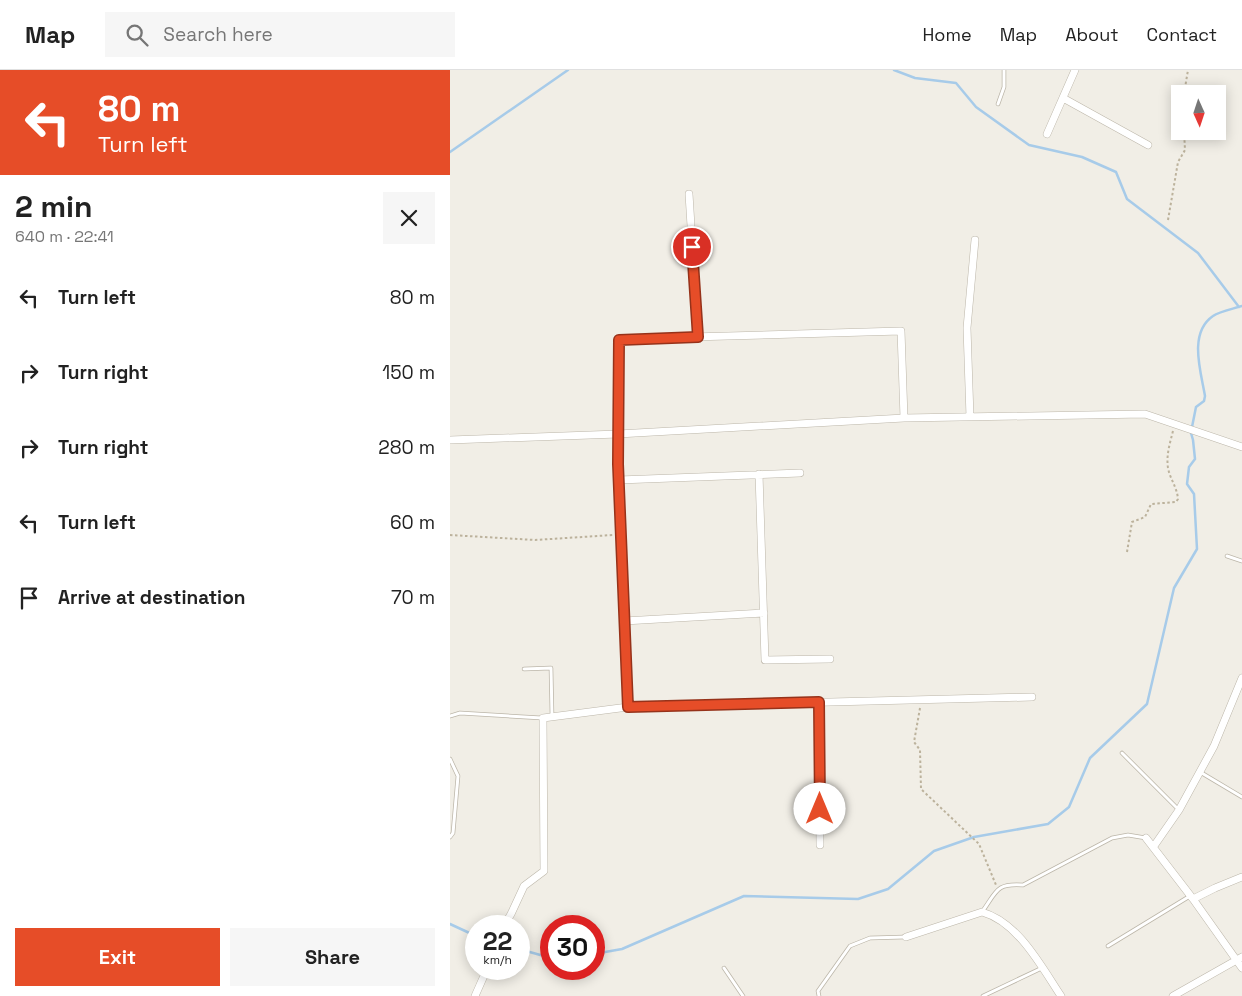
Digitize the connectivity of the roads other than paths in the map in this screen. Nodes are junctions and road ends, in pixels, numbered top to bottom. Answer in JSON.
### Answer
{"nodes":[{"id":1,"x":1004,"y":70,"type":"edge"},
{"id":2,"x":1075,"y":70,"type":"edge"},
{"id":3,"x":1063,"y":98,"type":"junction"},
{"id":4,"x":998,"y":104,"type":"dead end"},
{"id":5,"x":1047,"y":134,"type":"dead end"},
{"id":6,"x":1148,"y":145,"type":"dead end"},
{"id":7,"x":688,"y":194,"type":"dead end"},
{"id":8,"x":975,"y":240,"type":"dead end"},
{"id":9,"x":698,"y":337,"type":"junction"},
{"id":10,"x":970,"y":417,"type":"junction"},
{"id":11,"x":904,"y":418,"type":"junction"},
{"id":12,"x":618,"y":434,"type":"junction"},
{"id":13,"x":450,"y":440,"type":"edge"},
{"id":14,"x":1242,"y":447,"type":"edge"},
{"id":15,"x":800,"y":473,"type":"dead end"},
{"id":16,"x":759,"y":474,"type":"junction"},
{"id":17,"x":619,"y":480,"type":"junction"},
{"id":18,"x":1227,"y":556,"type":"dead end"},
{"id":19,"x":1242,"y":561,"type":"edge"},
{"id":20,"x":764,"y":613,"type":"junction"},
{"id":21,"x":624,"y":621,"type":"junction"},
{"id":22,"x":830,"y":659,"type":"dead end"},
{"id":23,"x":524,"y":669,"type":"dead end"},
{"id":24,"x":1242,"y":678,"type":"edge"},
{"id":25,"x":1032,"y":697,"type":"dead end"},
{"id":26,"x":819,"y":702,"type":"junction"},
{"id":27,"x":628,"y":707,"type":"junction"},
{"id":28,"x":450,"y":716,"type":"edge"},
{"id":29,"x":552,"y":717,"type":"junction"},
{"id":30,"x":543,"y":718,"type":"junction"},
{"id":31,"x":1122,"y":753,"type":"dead end"},
{"id":32,"x":450,"y":759,"type":"edge"},
{"id":33,"x":1200,"y":772,"type":"junction"},
{"id":34,"x":1242,"y":797,"type":"edge"},
{"id":35,"x":1179,"y":810,"type":"junction"},
{"id":36,"x":450,"y":837,"type":"edge"},
{"id":37,"x":1146,"y":838,"type":"joint"},
{"id":38,"x":820,"y":844,"type":"dead end"},
{"id":39,"x":1154,"y":846,"type":"junction"},
{"id":40,"x":1242,"y":877,"type":"edge"},
{"id":41,"x":1192,"y":897,"type":"junction"},
{"id":42,"x":982,"y":912,"type":"junction"},
{"id":43,"x":510,"y":915,"type":"edge"},
{"id":44,"x":906,"y":937,"type":"joint"},
{"id":45,"x":1108,"y":946,"type":"dead end"},
{"id":46,"x":1239,"y":959,"type":"edge"},
{"id":47,"x":724,"y":968,"type":"dead end"},
{"id":48,"x":1042,"y":968,"type":"junction"},
{"id":49,"x":1242,"y":968,"type":"edge"},
{"id":50,"x":483,"y":980,"type":"edge"},
{"id":51,"x":475,"y":996,"type":"edge"},
{"id":52,"x":743,"y":996,"type":"edge"},
{"id":53,"x":820,"y":996,"type":"edge"},
{"id":54,"x":983,"y":996,"type":"edge"},
{"id":55,"x":1061,"y":996,"type":"edge"},
{"id":56,"x":1174,"y":996,"type":"edge"}],
"edges":[{"from":1,"to":4,"type":"lane"},
{"from":2,"to":3,"type":"street"},
{"from":3,"to":5,"type":"street"},
{"from":3,"to":6,"type":"street"},
{"from":7,"to":9,"type":"street"},
{"from":8,"to":10,"type":"street"},
{"from":9,"to":11,"type":"street"},
{"from":9,"to":12,"type":"street"},
{"from":10,"to":11,"type":"street"},
{"from":10,"to":14,"type":"street"},
{"from":11,"to":12,"type":"street"},
{"from":12,"to":13,"type":"street"},
{"from":12,"to":17,"type":"street"},
{"from":15,"to":16,"type":"street"},
{"from":16,"to":17,"type":"street"},
{"from":16,"to":20,"type":"street"},
{"from":17,"to":21,"type":"street"},
{"from":18,"to":19,"type":"lane"},
{"from":20,"to":21,"type":"street"},
{"from":20,"to":22,"type":"street"},
{"from":21,"to":27,"type":"street"},
{"from":23,"to":29,"type":"lane"},
{"from":24,"to":33,"type":"street"},
{"from":25,"to":26,"type":"street"},
{"from":26,"to":27,"type":"street"},
{"from":26,"to":38,"type":"street"},
{"from":27,"to":29,"type":"street"},
{"from":28,"to":30,"type":"lane"},
{"from":29,"to":30,"type":"street"},
{"from":30,"to":43,"type":"street"},
{"from":31,"to":35,"type":"lane"},
{"from":32,"to":36,"type":"lane"},
{"from":33,"to":34,"type":"lane"},
{"from":33,"to":35,"type":"street"},
{"from":35,"to":39,"type":"street"},
{"from":37,"to":39,"type":"street"},
{"from":37,"to":42,"type":"lane"},
{"from":39,"to":41,"type":"street"},
{"from":40,"to":41,"type":"street"},
{"from":41,"to":45,"type":"lane"},
{"from":41,"to":46,"type":"street"},
{"from":42,"to":44,"type":"street"},
{"from":42,"to":48,"type":"street"},
{"from":44,"to":53,"type":"lane"},
{"from":46,"to":49,"type":"street"},
{"from":46,"to":56,"type":"street"},
{"from":47,"to":52,"type":"lane"},
{"from":48,"to":54,"type":"lane"},
{"from":48,"to":55,"type":"street"},
{"from":50,"to":51,"type":"street"}]}
